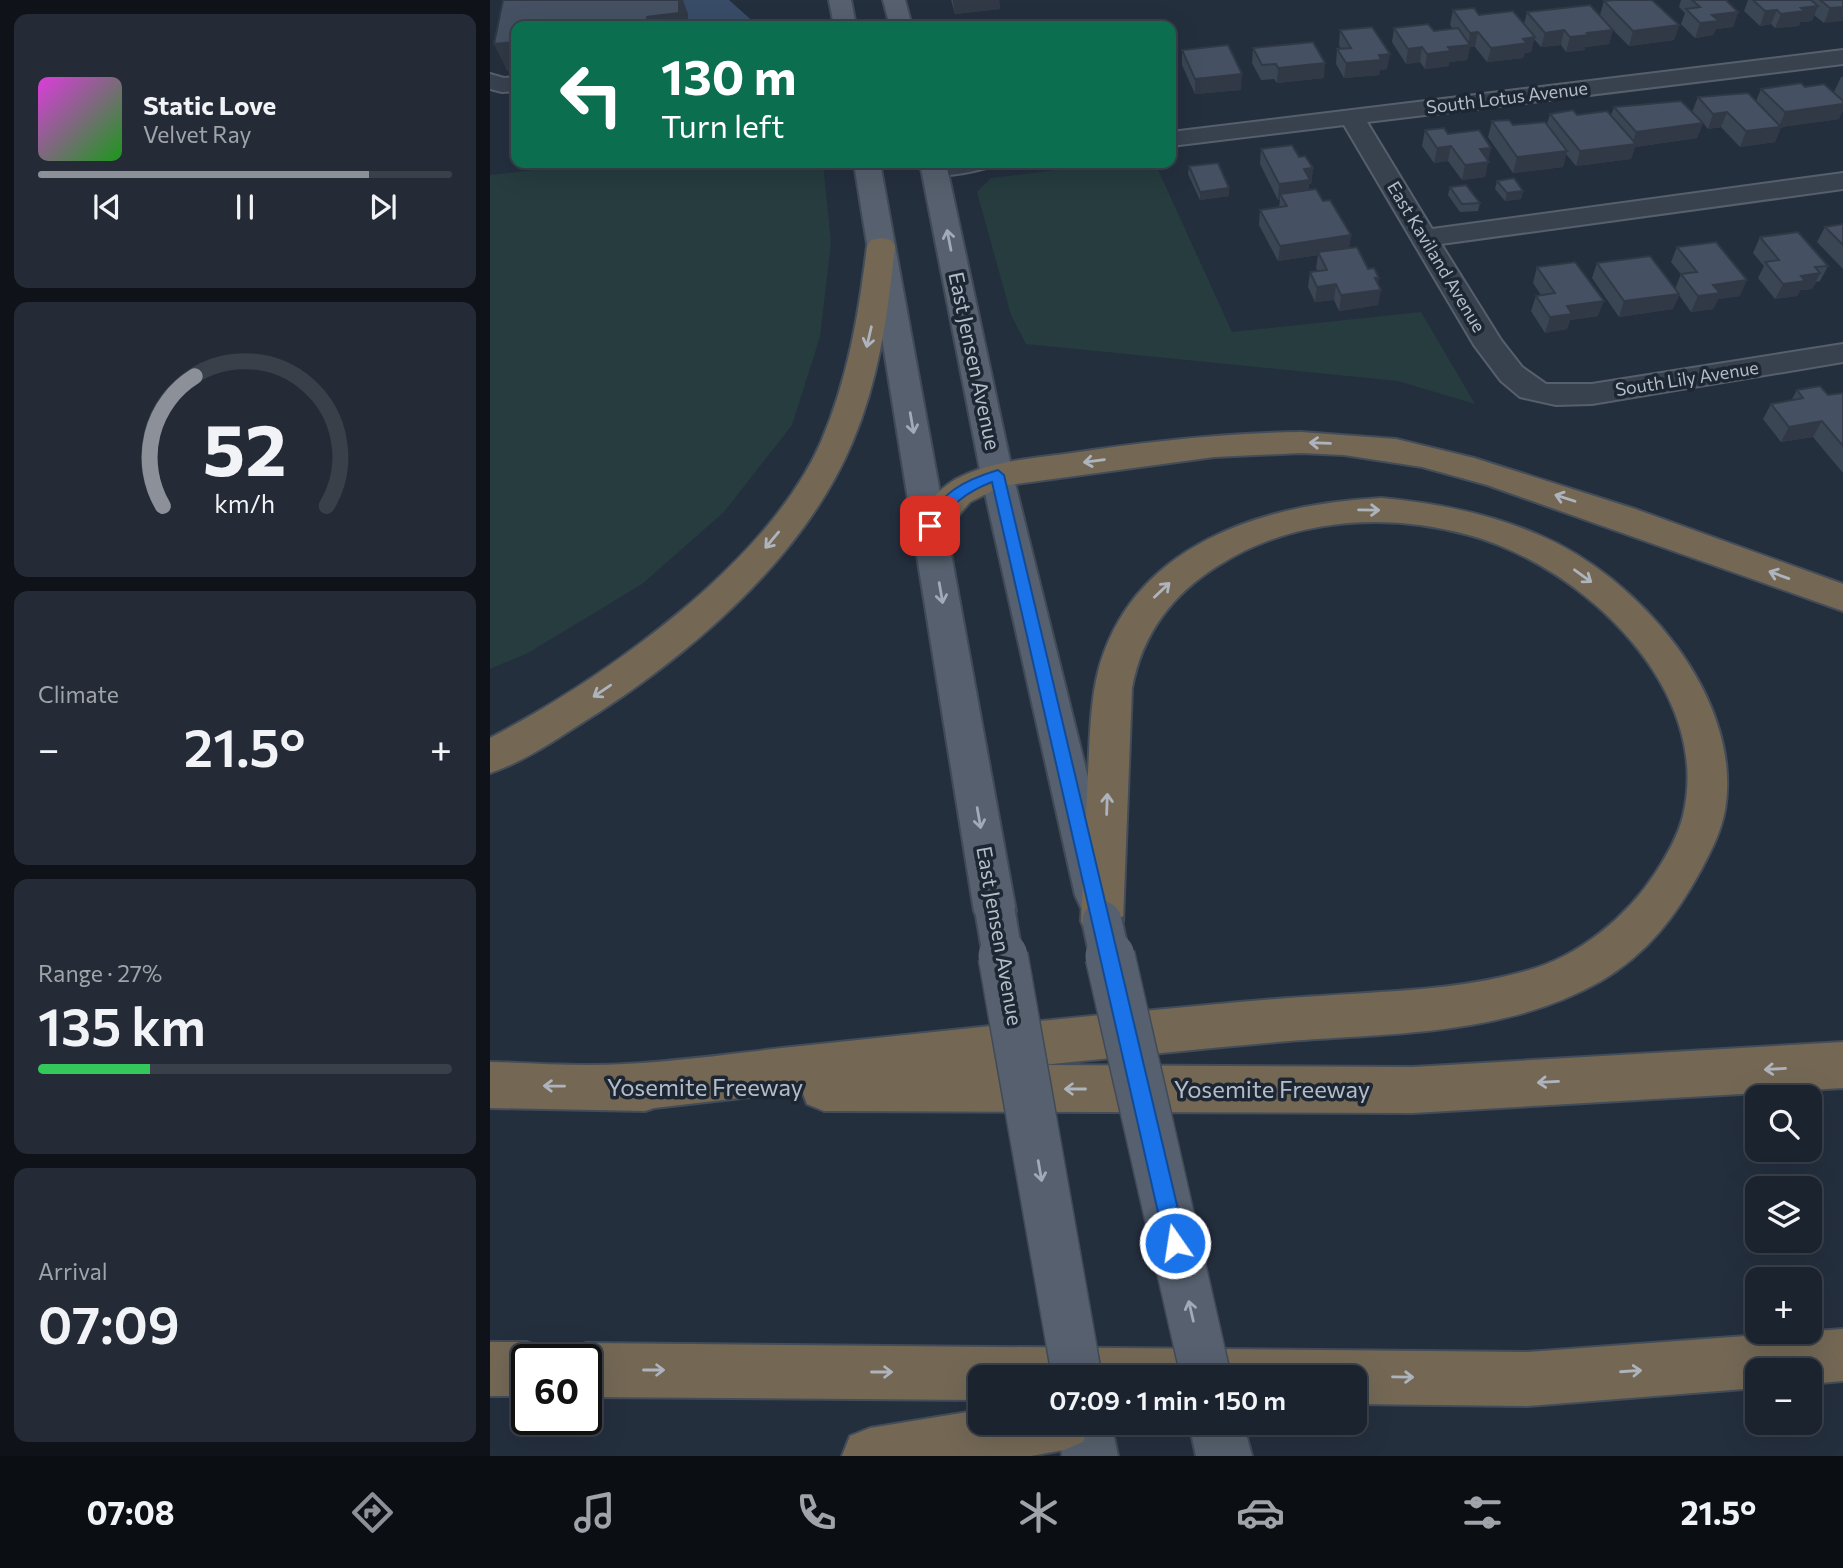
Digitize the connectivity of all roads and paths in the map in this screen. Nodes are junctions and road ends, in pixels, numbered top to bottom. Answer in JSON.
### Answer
{"nodes":[{"id":1,"x":840,"y":0,"type":"edge"},
{"id":2,"x":894,"y":0,"type":"edge"},
{"id":3,"x":844,"y":21,"type":"edge"},
{"id":4,"x":900,"y":21,"type":"edge"},
{"id":5,"x":1843,"y":57,"type":"edge"},
{"id":6,"x":490,"y":81,"type":"edge"},
{"id":7,"x":511,"y":84,"type":"edge"},
{"id":8,"x":1351,"y":117,"type":"junction"},
{"id":9,"x":1176,"y":138,"type":"edge"},
{"id":10,"x":868,"y":168,"type":"edge"},
{"id":11,"x":929,"y":168,"type":"edge"},
{"id":12,"x":1843,"y":181,"type":"edge"},
{"id":13,"x":1425,"y":238,"type":"junction"},
{"id":14,"x":881,"y":246,"type":"junction"},
{"id":15,"x":1843,"y":353,"type":"edge"},
{"id":16,"x":1530,"y":391,"type":"joint"},
{"id":17,"x":998,"y":475,"type":"junction"},
{"id":18,"x":930,"y":526,"type":"junction"},
{"id":19,"x":1843,"y":598,"type":"edge"},
{"id":20,"x":490,"y":757,"type":"edge"},
{"id":21,"x":1102,"y":921,"type":"junction"},
{"id":22,"x":1843,"y":1065,"type":"edge"},
{"id":23,"x":490,"y":1086,"type":"edge"},
{"id":24,"x":619,"y":1088,"type":"junction"},
{"id":25,"x":1843,"y":1355,"type":"edge"},
{"id":26,"x":1074,"y":1365,"type":"edge"},
{"id":27,"x":1203,"y":1365,"type":"edge"},
{"id":28,"x":490,"y":1369,"type":"edge"},
{"id":29,"x":511,"y":1369,"type":"edge"},
{"id":30,"x":602,"y":1370,"type":"edge"},
{"id":31,"x":968,"y":1374,"type":"edge"},
{"id":32,"x":1367,"y":1377,"type":"edge"},
{"id":33,"x":993,"y":1435,"type":"edge"},
{"id":34,"x":1086,"y":1435,"type":"edge"},
{"id":35,"x":1219,"y":1435,"type":"edge"},
{"id":36,"x":870,"y":1456,"type":"edge"},
{"id":37,"x":1090,"y":1456,"type":"edge"},
{"id":38,"x":1224,"y":1456,"type":"edge"}],
"edges":[{"from":1,"to":3,"type":"main road"},
{"from":2,"to":4,"type":"main road"},
{"from":5,"to":8,"type":"street","name":"South Lotus Avenue"},
{"from":6,"to":7,"type":"street"},
{"from":8,"to":9,"type":"street","name":"South Lotus Avenue"},
{"from":8,"to":13,"type":"street","name":"East Kaviland Avenue"},
{"from":10,"to":14,"type":"main road","name":"East Jensen Avenue"},
{"from":17,"to":11,"type":"main road","name":"East Jensen Avenue","one_way":true},
{"from":12,"to":13,"type":"street"},
{"from":13,"to":16,"type":"street","name":"East Kaviland Avenue"},
{"from":14,"to":18,"type":"main road","name":"East Jensen Avenue","one_way":true},
{"from":14,"to":20,"type":"highway","one_way":true},
{"from":15,"to":16,"type":"street","name":"South Lily Avenue"},
{"from":17,"to":18,"type":"highway"},
{"from":19,"to":17,"type":"highway","one_way":true},
{"from":17,"to":21,"type":"main road","name":"East Jensen Avenue"},
{"from":18,"to":26,"type":"main road","name":"East Jensen Avenue","one_way":true,"bridge":true},
{"from":21,"to":24,"type":"highway","one_way":true},
{"from":27,"to":21,"type":"main road","name":"East Jensen Avenue","one_way":true,"bridge":true},
{"from":22,"to":24,"type":"highway","name":"Yosemite Freeway","one_way":true},
{"from":24,"to":23,"type":"highway","name":"Yosemite Freeway","one_way":true},
{"from":32,"to":25,"type":"highway","one_way":true},
{"from":28,"to":29,"type":"highway"},
{"from":30,"to":31,"type":"highway","one_way":true},
{"from":33,"to":36,"type":"highway"},
{"from":34,"to":37,"type":"main road"},
{"from":35,"to":38,"type":"main road"}]}
